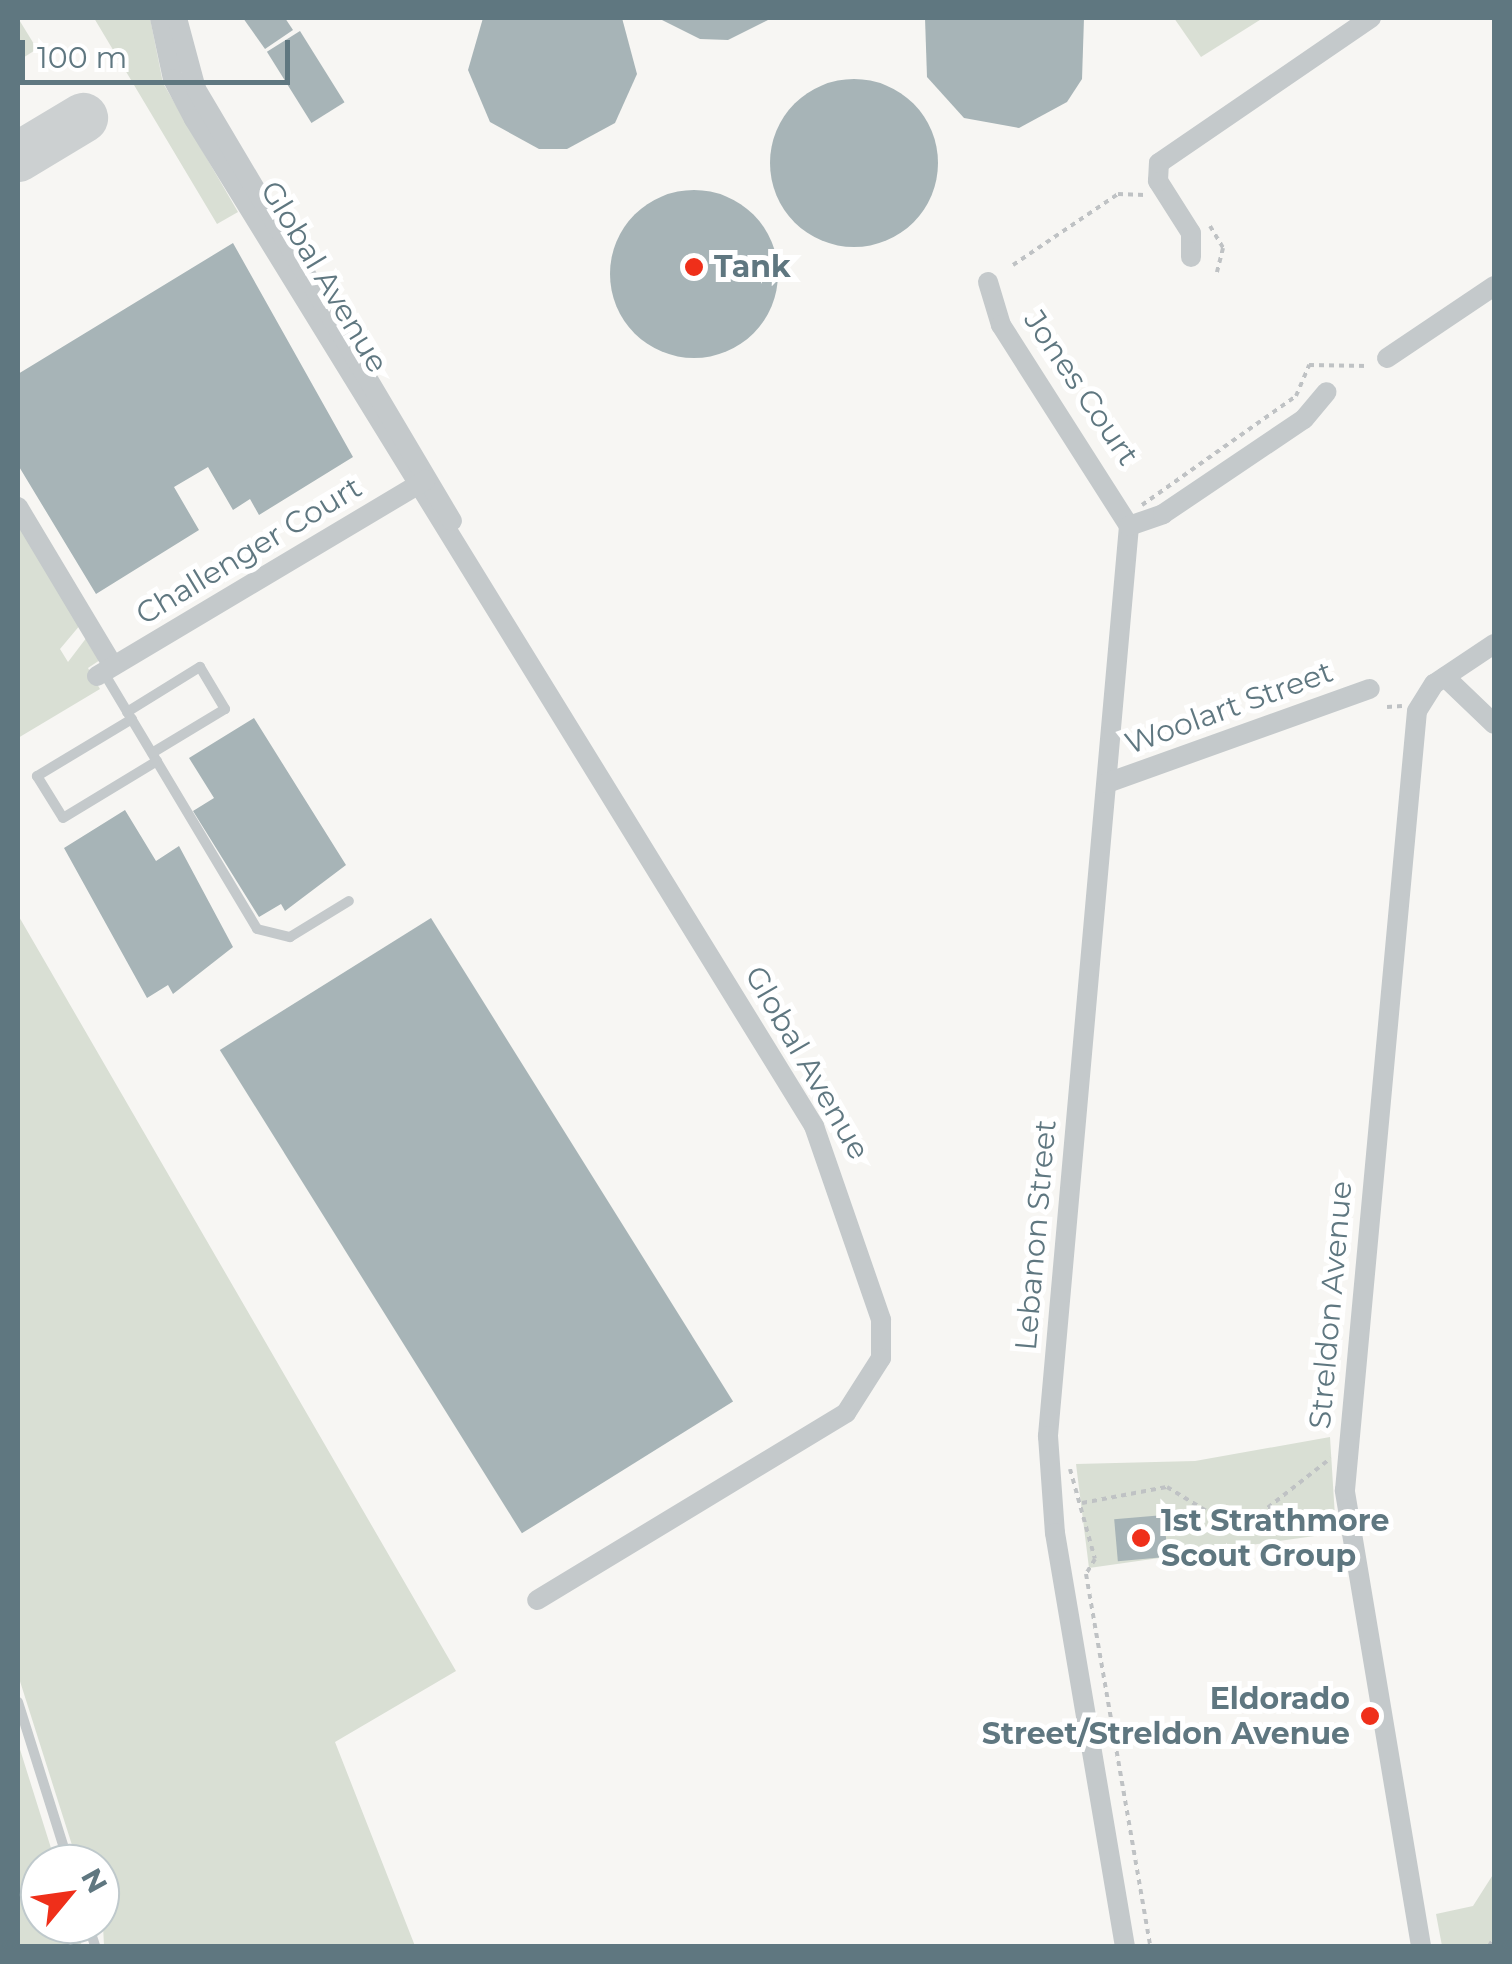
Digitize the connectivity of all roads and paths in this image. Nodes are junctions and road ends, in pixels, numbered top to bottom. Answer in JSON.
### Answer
{"nodes":[{"id":1,"x":160,"y":18,"type":"edge"},
{"id":2,"x":177,"y":18,"type":"edge"},
{"id":3,"x":1371,"y":18,"type":"edge"},
{"id":4,"x":1161,"y":186,"type":"junction"},
{"id":5,"x":1198,"y":209,"type":"dead end"},
{"id":6,"x":1191,"y":257,"type":"dead end"},
{"id":7,"x":1013,"y":265,"type":"dead end"},
{"id":8,"x":1217,"y":272,"type":"dead end"},
{"id":9,"x":988,"y":282,"type":"dead end"},
{"id":10,"x":1494,"y":286,"type":"edge"},
{"id":11,"x":1381,"y":366,"type":"joint"},
{"id":12,"x":1327,"y":392,"type":"dead end"},
{"id":13,"x":423,"y":481,"type":"junction"},
{"id":14,"x":18,"y":507,"type":"edge"},
{"id":15,"x":1137,"y":524,"type":"junction"},
{"id":16,"x":1494,"y":644,"type":"edge"},
{"id":17,"x":105,"y":671,"type":"junction"},
{"id":18,"x":1446,"y":677,"type":"junction"},
{"id":19,"x":1370,"y":689,"type":"dead end"},
{"id":20,"x":1387,"y":706,"type":"dead end"},
{"id":21,"x":1402,"y":706,"type":"dead end"},
{"id":22,"x":129,"y":715,"type":"junction"},
{"id":23,"x":1494,"y":724,"type":"edge"},
{"id":24,"x":154,"y":757,"type":"junction"},
{"id":25,"x":1107,"y":783,"type":"junction"},
{"id":26,"x":349,"y":901,"type":"dead end"},
{"id":27,"x":1065,"y":1455,"type":"dead end"},
{"id":28,"x":1332,"y":1458,"type":"dead end"},
{"id":29,"x":1082,"y":1503,"type":"junction"},
{"id":30,"x":537,"y":1600,"type":"dead end"},
{"id":31,"x":18,"y":1702,"type":"edge"},
{"id":32,"x":63,"y":1844,"type":"edge"},
{"id":33,"x":1125,"y":1946,"type":"edge"},
{"id":34,"x":1150,"y":1946,"type":"edge"},
{"id":35,"x":1421,"y":1946,"type":"edge"}],
"edges":[{"from":1,"to":13,"type":"street","name":"Global Avenue"},
{"from":2,"to":13,"type":"street","name":"Global Avenue"},
{"from":3,"to":4,"type":"street"},
{"from":4,"to":6,"type":"street"},
{"from":4,"to":7,"type":"path"},
{"from":5,"to":8,"type":"path"},
{"from":9,"to":15,"type":"street","name":"Jones Court"},
{"from":10,"to":11,"type":"street"},
{"from":11,"to":15,"type":"path"},
{"from":12,"to":15,"type":"street"},
{"from":13,"to":17,"type":"street","name":"Challenger Court"},
{"from":13,"to":30,"type":"street","name":"Global Avenue"},
{"from":14,"to":17,"type":"street"},
{"from":15,"to":25,"type":"street","name":"Lebanon Street"},
{"from":16,"to":18,"type":"street"},
{"from":17,"to":22,"type":"lane"},
{"from":18,"to":23,"type":"street"},
{"from":18,"to":35,"type":"street","name":"Streldon Avenue"},
{"from":19,"to":25,"type":"street","name":"Woolart Street"},
{"from":20,"to":21,"type":"path"},
{"from":22,"to":24,"type":"lane"},
{"from":22,"to":24,"type":"lane"},
{"from":22,"to":24,"type":"lane"},
{"from":24,"to":26,"type":"lane"},
{"from":25,"to":33,"type":"street","name":"Lebanon Street"},
{"from":27,"to":29,"type":"path"},
{"from":28,"to":29,"type":"path"},
{"from":29,"to":34,"type":"path"},
{"from":31,"to":32,"type":"lane"}]}
